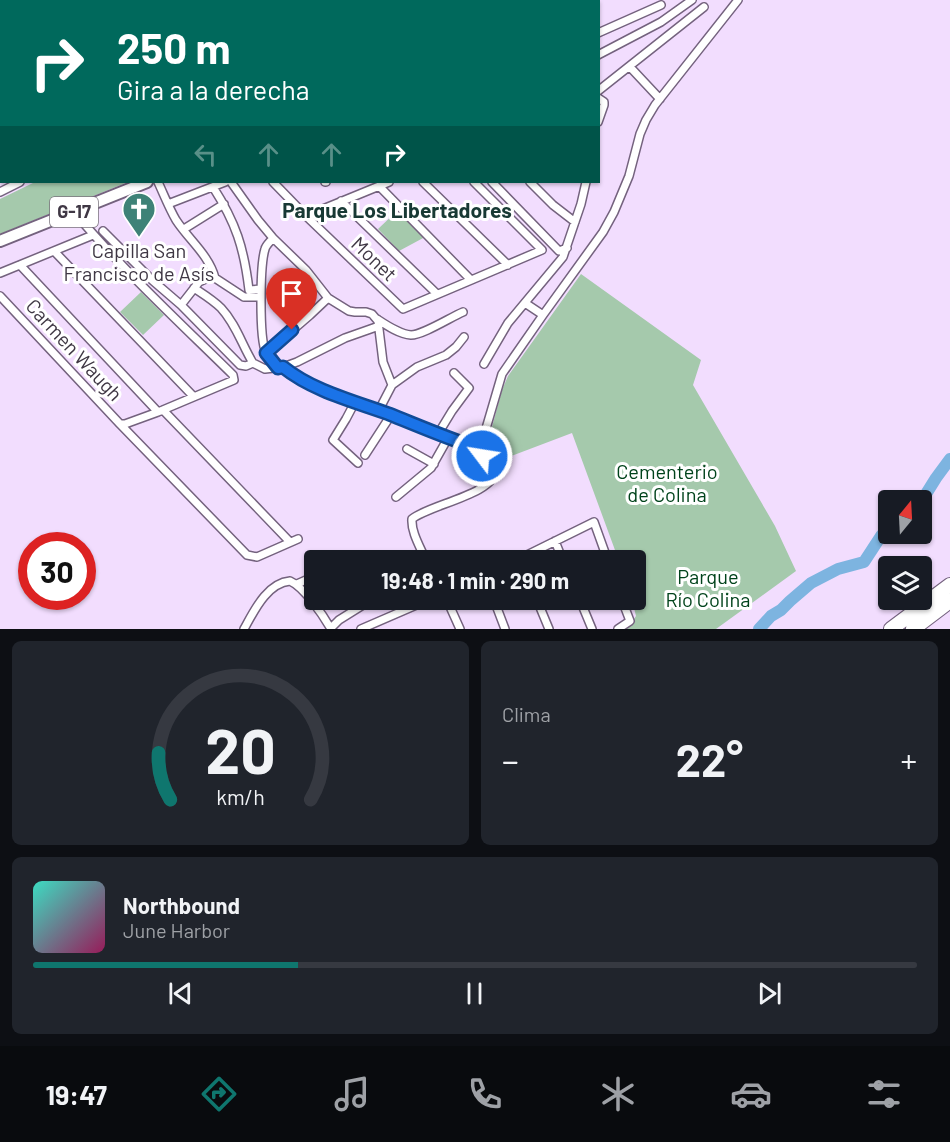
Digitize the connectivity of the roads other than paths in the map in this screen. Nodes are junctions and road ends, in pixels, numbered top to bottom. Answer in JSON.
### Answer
{"nodes":[{"id":1,"x":692,"y":0,"type":"edge"},
{"id":2,"x":738,"y":0,"type":"edge"},
{"id":3,"x":661,"y":5,"type":"dead end"},
{"id":4,"x":704,"y":6,"type":"dead end"},
{"id":5,"x":600,"y":32,"type":"edge"},
{"id":6,"x":600,"y":54,"type":"edge"},
{"id":7,"x":630,"y":67,"type":"junction"},
{"id":8,"x":600,"y":90,"type":"edge"},
{"id":9,"x":600,"y":99,"type":"edge"},
{"id":10,"x":660,"y":99,"type":"junction"},
{"id":11,"x":600,"y":116,"type":"edge"},
{"id":12,"x":18,"y":183,"type":"edge"},
{"id":13,"x":145,"y":183,"type":"edge"},
{"id":14,"x":158,"y":183,"type":"edge"},
{"id":15,"x":223,"y":183,"type":"edge"},
{"id":16,"x":232,"y":183,"type":"edge"},
{"id":17,"x":274,"y":183,"type":"edge"},
{"id":18,"x":386,"y":183,"type":"edge"},
{"id":19,"x":424,"y":183,"type":"edge"},
{"id":20,"x":475,"y":183,"type":"edge"},
{"id":21,"x":493,"y":183,"type":"edge"},
{"id":22,"x":531,"y":183,"type":"edge"},
{"id":23,"x":586,"y":183,"type":"edge"},
{"id":24,"x":379,"y":186,"type":"junction"},
{"id":25,"x":213,"y":187,"type":"junction"},
{"id":26,"x":0,"y":192,"type":"edge"},
{"id":27,"x":341,"y":201,"type":"junction"},
{"id":28,"x":168,"y":204,"type":"junction"},
{"id":29,"x":224,"y":204,"type":"junction"},
{"id":30,"x":74,"y":212,"type":"junction"},
{"id":31,"x":306,"y":216,"type":"junction"},
{"id":32,"x":575,"y":222,"type":"junction"},
{"id":33,"x":184,"y":229,"type":"junction"},
{"id":34,"x":103,"y":231,"type":"dead end"},
{"id":35,"x":93,"y":235,"type":"junction"},
{"id":36,"x":273,"y":238,"type":"junction"},
{"id":37,"x":0,"y":241,"type":"edge"},
{"id":38,"x":567,"y":248,"type":"junction"},
{"id":39,"x":54,"y":251,"type":"junction"},
{"id":40,"x":20,"y":265,"type":"junction"},
{"id":41,"x":508,"y":265,"type":"junction"},
{"id":42,"x":0,"y":273,"type":"edge"},
{"id":43,"x":215,"y":278,"type":"junction"},
{"id":44,"x":471,"y":280,"type":"junction"},
{"id":45,"x":194,"y":288,"type":"junction"},
{"id":46,"x":261,"y":293,"type":"junction"},
{"id":47,"x":437,"y":294,"type":"junction"},
{"id":48,"x":0,"y":296,"type":"edge"},
{"id":49,"x":328,"y":298,"type":"junction"},
{"id":50,"x":525,"y":303,"type":"junction"},
{"id":51,"x":181,"y":305,"type":"junction"},
{"id":52,"x":463,"y":312,"type":"dead end"},
{"id":53,"x":543,"y":315,"type":"junction"},
{"id":54,"x":378,"y":322,"type":"junction"},
{"id":55,"x":464,"y":337,"type":"dead end"},
{"id":56,"x":266,"y":353,"type":"junction"},
{"id":57,"x":253,"y":363,"type":"junction"},
{"id":58,"x":484,"y":364,"type":"dead end"},
{"id":59,"x":281,"y":367,"type":"junction"},
{"id":60,"x":453,"y":374,"type":"dead end"},
{"id":61,"x":392,"y":385,"type":"junction"},
{"id":62,"x":193,"y":396,"type":"junction"},
{"id":63,"x":355,"y":402,"type":"junction"},
{"id":64,"x":379,"y":410,"type":"junction"},
{"id":65,"x":160,"y":411,"type":"junction"},
{"id":66,"x":391,"y":415,"type":"junction"},
{"id":67,"x":123,"y":424,"type":"junction"},
{"id":68,"x":438,"y":434,"type":"junction"},
{"id":69,"x":448,"y":438,"type":"junction"},
{"id":70,"x":407,"y":449,"type":"dead end"},
{"id":71,"x":480,"y":449,"type":"junction"},
{"id":72,"x":365,"y":456,"type":"dead end"},
{"id":73,"x":358,"y":463,"type":"dead end"},
{"id":74,"x":434,"y":464,"type":"junction"},
{"id":75,"x":396,"y":497,"type":"dead end"},
{"id":76,"x":298,"y":539,"type":"dead end"},
{"id":77,"x":555,"y":541,"type":"junction"},
{"id":78,"x":290,"y":542,"type":"junction"},
{"id":79,"x":421,"y":550,"type":"edge"},
{"id":80,"x":538,"y":550,"type":"edge"},
{"id":81,"x":559,"y":550,"type":"edge"},
{"id":82,"x":604,"y":550,"type":"edge"},
{"id":83,"x":304,"y":581,"type":"edge"},
{"id":84,"x":297,"y":584,"type":"junction"},
{"id":85,"x":950,"y":585,"type":"edge"},
{"id":86,"x":950,"y":602,"type":"edge"},
{"id":87,"x":355,"y":610,"type":"edge"},
{"id":88,"x":408,"y":610,"type":"edge"},
{"id":89,"x":451,"y":610,"type":"edge"},
{"id":90,"x":498,"y":610,"type":"edge"},
{"id":91,"x":541,"y":610,"type":"edge"},
{"id":92,"x":584,"y":610,"type":"edge"},
{"id":93,"x":626,"y":610,"type":"edge"},
{"id":94,"x":374,"y":627,"type":"edge"},
{"id":95,"x":331,"y":628,"type":"edge"},
{"id":96,"x":244,"y":629,"type":"edge"},
{"id":97,"x":361,"y":629,"type":"edge"},
{"id":98,"x":460,"y":629,"type":"edge"},
{"id":99,"x":505,"y":629,"type":"edge"},
{"id":100,"x":549,"y":629,"type":"edge"},
{"id":101,"x":592,"y":629,"type":"edge"},
{"id":102,"x":618,"y":629,"type":"edge"},
{"id":103,"x":891,"y":629,"type":"edge"},
{"id":104,"x":913,"y":629,"type":"edge"}],
"edges":[{"from":1,"to":6,"type":"street"},
{"from":2,"to":10,"type":"street"},
{"from":3,"to":5,"type":"street"},
{"from":4,"to":7,"type":"street"},
{"from":7,"to":8,"type":"street"},
{"from":7,"to":10,"type":"street"},
{"from":9,"to":11,"type":"street"},
{"from":10,"to":53,"type":"street"},
{"from":12,"to":26,"type":"street"},
{"from":13,"to":30,"type":"main road","number":"G-17"},
{"from":14,"to":28,"type":"street"},
{"from":15,"to":25,"type":"street"},
{"from":16,"to":36,"type":"street"},
{"from":17,"to":31,"type":"street","name":"Monet"},
{"from":18,"to":24,"type":"street"},
{"from":19,"to":41,"type":"street"},
{"from":20,"to":41,"type":"street"},
{"from":21,"to":38,"type":"street"},
{"from":22,"to":32,"type":"street"},
{"from":23,"to":32,"type":"street"},
{"from":24,"to":27,"type":"street"},
{"from":24,"to":44,"type":"street"},
{"from":25,"to":28,"type":"street"},
{"from":25,"to":29,"type":"street"},
{"from":27,"to":31,"type":"street"},
{"from":27,"to":47,"type":"street"},
{"from":28,"to":33,"type":"street"},
{"from":29,"to":33,"type":"street"},
{"from":29,"to":46,"type":"street"},
{"from":30,"to":35,"type":"street"},
{"from":30,"to":37,"type":"main road","number":"G-17"},
{"from":31,"to":47,"type":"street","name":"Monet"},
{"from":32,"to":38,"type":"street"},
{"from":33,"to":43,"type":"street"},
{"from":34,"to":51,"type":"street"},
{"from":35,"to":39,"type":"street"},
{"from":35,"to":62,"type":"street"},
{"from":36,"to":46,"type":"street"},
{"from":36,"to":49,"type":"street"},
{"from":38,"to":50,"type":"street"},
{"from":39,"to":40,"type":"street"},
{"from":39,"to":62,"type":"street"},
{"from":40,"to":42,"type":"street"},
{"from":40,"to":65,"type":"street"},
{"from":41,"to":44,"type":"street"},
{"from":43,"to":45,"type":"street"},
{"from":43,"to":46,"type":"street"},
{"from":44,"to":47,"type":"street"},
{"from":45,"to":51,"type":"street"},
{"from":45,"to":57,"type":"street"},
{"from":46,"to":56,"type":"street"},
{"from":48,"to":67,"type":"street","name":"Carmen Waugh"},
{"from":49,"to":54,"type":"street"},
{"from":49,"to":56,"type":"street"},
{"from":50,"to":53,"type":"street"},
{"from":50,"to":58,"type":"street"},
{"from":51,"to":57,"type":"street"},
{"from":52,"to":54,"type":"street"},
{"from":53,"to":71,"type":"street"},
{"from":54,"to":59,"type":"street"},
{"from":54,"to":61,"type":"street"},
{"from":55,"to":61,"type":"street"},
{"from":56,"to":59,"type":"street"},
{"from":57,"to":59,"type":"street"},
{"from":59,"to":63,"type":"street"},
{"from":60,"to":68,"type":"street"},
{"from":61,"to":64,"type":"street"},
{"from":62,"to":65,"type":"street"},
{"from":63,"to":64,"type":"street"},
{"from":63,"to":73,"type":"street"},
{"from":64,"to":66,"type":"street"},
{"from":65,"to":67,"type":"street"},
{"from":65,"to":78,"type":"street"},
{"from":66,"to":68,"type":"street"},
{"from":66,"to":72,"type":"street"},
{"from":67,"to":78,"type":"street","name":"Carmen Waugh"},
{"from":68,"to":69,"type":"street"},
{"from":69,"to":71,"type":"street"},
{"from":69,"to":74,"type":"street"},
{"from":70,"to":74,"type":"street"},
{"from":71,"to":79,"type":"street"},
{"from":74,"to":75,"type":"street"},
{"from":76,"to":78,"type":"street"},
{"from":77,"to":80,"type":"street"},
{"from":77,"to":81,"type":"street"},
{"from":77,"to":82,"type":"street"},
{"from":83,"to":84,"type":"street"},
{"from":84,"to":95,"type":"street"},
{"from":84,"to":96,"type":"street"},
{"from":85,"to":103,"type":"highway"},
{"from":86,"to":104,"type":"highway"},
{"from":87,"to":95,"type":"street"},
{"from":88,"to":94,"type":"street"},
{"from":89,"to":98,"type":"street"},
{"from":90,"to":99,"type":"street"},
{"from":91,"to":100,"type":"street"},
{"from":92,"to":101,"type":"street"},
{"from":93,"to":102,"type":"street"},
{"from":94,"to":97,"type":"street"}]}
